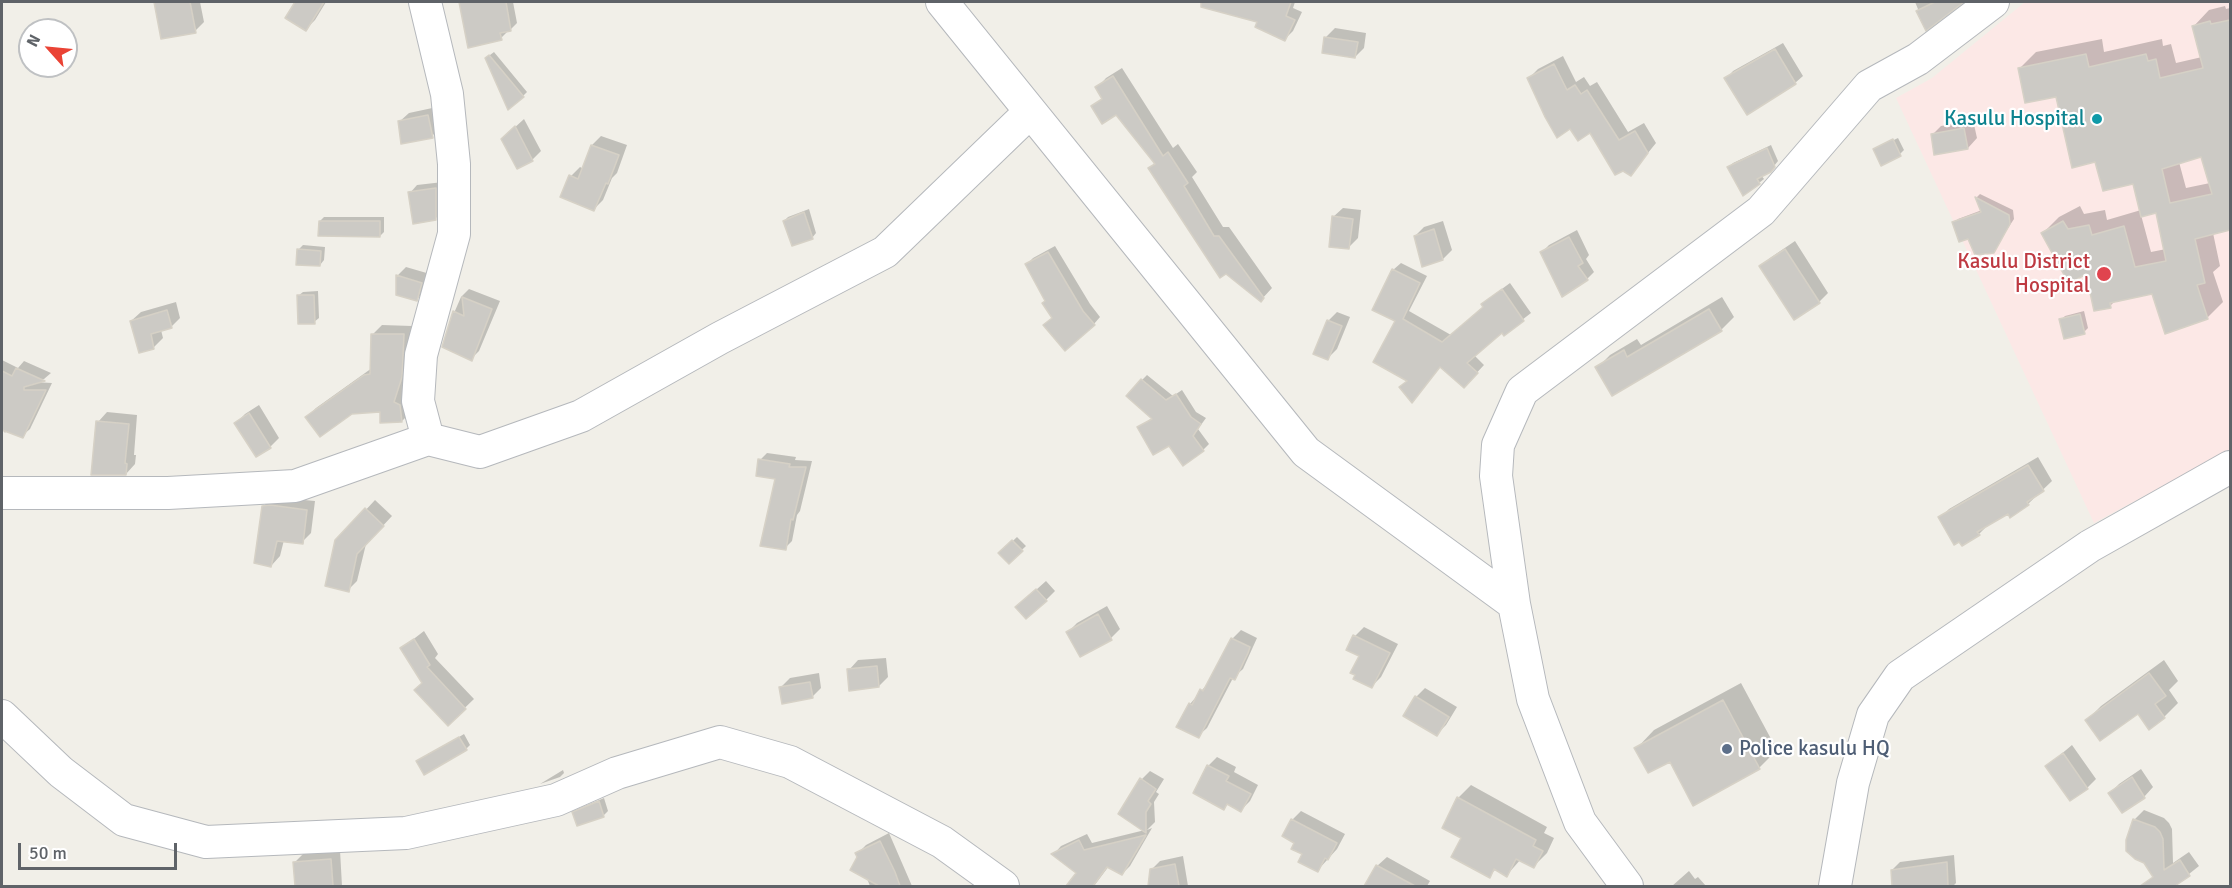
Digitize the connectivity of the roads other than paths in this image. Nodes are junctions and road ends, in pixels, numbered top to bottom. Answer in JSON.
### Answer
{"nodes":[{"id":1,"x":425,"y":2,"type":"edge"},
{"id":2,"x":942,"y":2,"type":"edge"},
{"id":3,"x":1993,"y":2,"type":"edge"},
{"id":4,"x":1030,"y":112,"type":"junction"},
{"id":5,"x":428,"y":438,"type":"junction"},
{"id":6,"x":2230,"y":467,"type":"edge"},
{"id":7,"x":2,"y":493,"type":"edge"},
{"id":8,"x":1514,"y":604,"type":"junction"},
{"id":9,"x":2,"y":716,"type":"edge"},
{"id":10,"x":1003,"y":886,"type":"edge"},
{"id":11,"x":1627,"y":886,"type":"edge"},
{"id":12,"x":1835,"y":886,"type":"edge"}],
"edges":[{"from":1,"to":5,"type":"street"},
{"from":2,"to":4,"type":"street"},
{"from":3,"to":8,"type":"street"},
{"from":4,"to":5,"type":"street"},
{"from":4,"to":8,"type":"street"},
{"from":5,"to":7,"type":"street"},
{"from":6,"to":12,"type":"street"},
{"from":8,"to":11,"type":"street"},
{"from":9,"to":10,"type":"street"}]}
